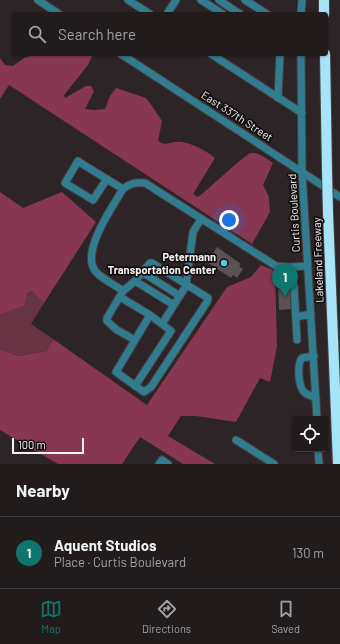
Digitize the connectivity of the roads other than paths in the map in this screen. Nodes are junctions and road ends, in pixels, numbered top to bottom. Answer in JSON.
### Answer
{"nodes":[{"id":1,"x":38,"y":0,"type":"edge"},
{"id":2,"x":128,"y":0,"type":"edge"},
{"id":3,"x":176,"y":0,"type":"edge"},
{"id":4,"x":201,"y":0,"type":"edge"},
{"id":5,"x":219,"y":0,"type":"edge"},
{"id":6,"x":245,"y":0,"type":"edge"},
{"id":7,"x":302,"y":0,"type":"edge"},
{"id":8,"x":324,"y":0,"type":"edge"},
{"id":9,"x":56,"y":12,"type":"edge"},
{"id":10,"x":147,"y":12,"type":"edge"},
{"id":11,"x":168,"y":12,"type":"edge"},
{"id":12,"x":219,"y":12,"type":"edge"},
{"id":13,"x":237,"y":12,"type":"edge"},
{"id":14,"x":264,"y":12,"type":"edge"},
{"id":15,"x":301,"y":12,"type":"edge"},
{"id":16,"x":324,"y":12,"type":"edge"},
{"id":17,"x":124,"y":56,"type":"edge"},
{"id":18,"x":214,"y":56,"type":"edge"},
{"id":19,"x":280,"y":56,"type":"edge"},
{"id":20,"x":301,"y":56,"type":"edge"},
{"id":21,"x":325,"y":56,"type":"edge"},
{"id":22,"x":278,"y":98,"type":"junction"},
{"id":23,"x":302,"y":113,"type":"junction"},
{"id":24,"x":302,"y":172,"type":"junction"},
{"id":25,"x":107,"y":179,"type":"junction"},
{"id":26,"x":123,"y":189,"type":"junction"},
{"id":27,"x":340,"y":197,"type":"edge"},
{"id":28,"x":201,"y":219,"type":"junction"},
{"id":29,"x":308,"y":266,"type":"junction"},
{"id":30,"x":142,"y":272,"type":"junction"},
{"id":31,"x":135,"y":281,"type":"junction"},
{"id":32,"x":294,"y":285,"type":"dead end"},
{"id":33,"x":186,"y":286,"type":"junction"},
{"id":34,"x":121,"y":294,"type":"junction"},
{"id":35,"x":180,"y":296,"type":"junction"},
{"id":36,"x":174,"y":305,"type":"junction"},
{"id":37,"x":311,"y":314,"type":"junction"},
{"id":38,"x":150,"y":315,"type":"junction"},
{"id":39,"x":296,"y":317,"type":"junction"},
{"id":40,"x":162,"y":324,"type":"junction"},
{"id":41,"x":135,"y":340,"type":"junction"},
{"id":42,"x":297,"y":340,"type":"dead end"},
{"id":43,"x":314,"y":356,"type":"junction"},
{"id":44,"x":135,"y":386,"type":"junction"},
{"id":45,"x":316,"y":398,"type":"junction"},
{"id":46,"x":317,"y":416,"type":"edge"},
{"id":47,"x":236,"y":440,"type":"dead end"},
{"id":48,"x":318,"y":452,"type":"edge"},
{"id":49,"x":159,"y":464,"type":"edge"},
{"id":50,"x":168,"y":464,"type":"edge"},
{"id":51,"x":274,"y":464,"type":"edge"},
{"id":52,"x":314,"y":464,"type":"edge"},
{"id":53,"x":319,"y":464,"type":"edge"},
{"id":54,"x":338,"y":464,"type":"edge"}],
"edges":[{"from":1,"to":9,"type":"street"},
{"from":2,"to":10,"type":"street"},
{"from":3,"to":11,"type":"street"},
{"from":4,"to":12,"type":"street"},
{"from":5,"to":13,"type":"street"},
{"from":6,"to":14,"type":"street"},
{"from":7,"to":15,"type":"street"},
{"from":8,"to":16,"type":"highway"},
{"from":17,"to":24,"type":"street","name":"East 337th Street"},
{"from":18,"to":22,"type":"street"},
{"from":19,"to":22,"type":"street"},
{"from":20,"to":23,"type":"street","name":"Curtis Boulevard"},
{"from":21,"to":54,"type":"highway","name":"Lakeland Freeway","bridge":true},
{"from":22,"to":23,"type":"street"},
{"from":23,"to":24,"type":"street","name":"Curtis Boulevard"},
{"from":24,"to":27,"type":"street","name":"East 337th Street"},
{"from":24,"to":29,"type":"street","name":"Curtis Boulevard"},
{"from":25,"to":25,"type":"street"},
{"from":25,"to":26,"type":"street"},
{"from":26,"to":28,"type":"street"},
{"from":26,"to":34,"type":"street"},
{"from":28,"to":29,"type":"street"},
{"from":28,"to":33,"type":"street"},
{"from":29,"to":37,"type":"street","name":"Curtis Boulevard"},
{"from":30,"to":31,"type":"street"},
{"from":30,"to":33,"type":"street"},
{"from":30,"to":35,"type":"street"},
{"from":31,"to":34,"type":"street"},
{"from":31,"to":36,"type":"street"},
{"from":32,"to":39,"type":"street"},
{"from":33,"to":35,"type":"street"},
{"from":33,"to":44,"type":"street"},
{"from":34,"to":38,"type":"street"},
{"from":34,"to":41,"type":"street"},
{"from":35,"to":36,"type":"street"},
{"from":36,"to":40,"type":"street"},
{"from":37,"to":39,"type":"street"},
{"from":37,"to":43,"type":"street","name":"Curtis Boulevard"},
{"from":38,"to":40,"type":"street"},
{"from":38,"to":41,"type":"street"},
{"from":39,"to":42,"type":"street"},
{"from":40,"to":44,"type":"street"},
{"from":41,"to":44,"type":"street"},
{"from":43,"to":45,"type":"street","name":"Curtis Boulevard"},
{"from":43,"to":45,"type":"street"},
{"from":45,"to":46,"type":"street","name":"Curtis Boulevard"},
{"from":47,"to":51,"type":"street"},
{"from":48,"to":53,"type":"street"},
{"from":49,"to":50,"type":"street"},
{"from":52,"to":53,"type":"street"}]}
